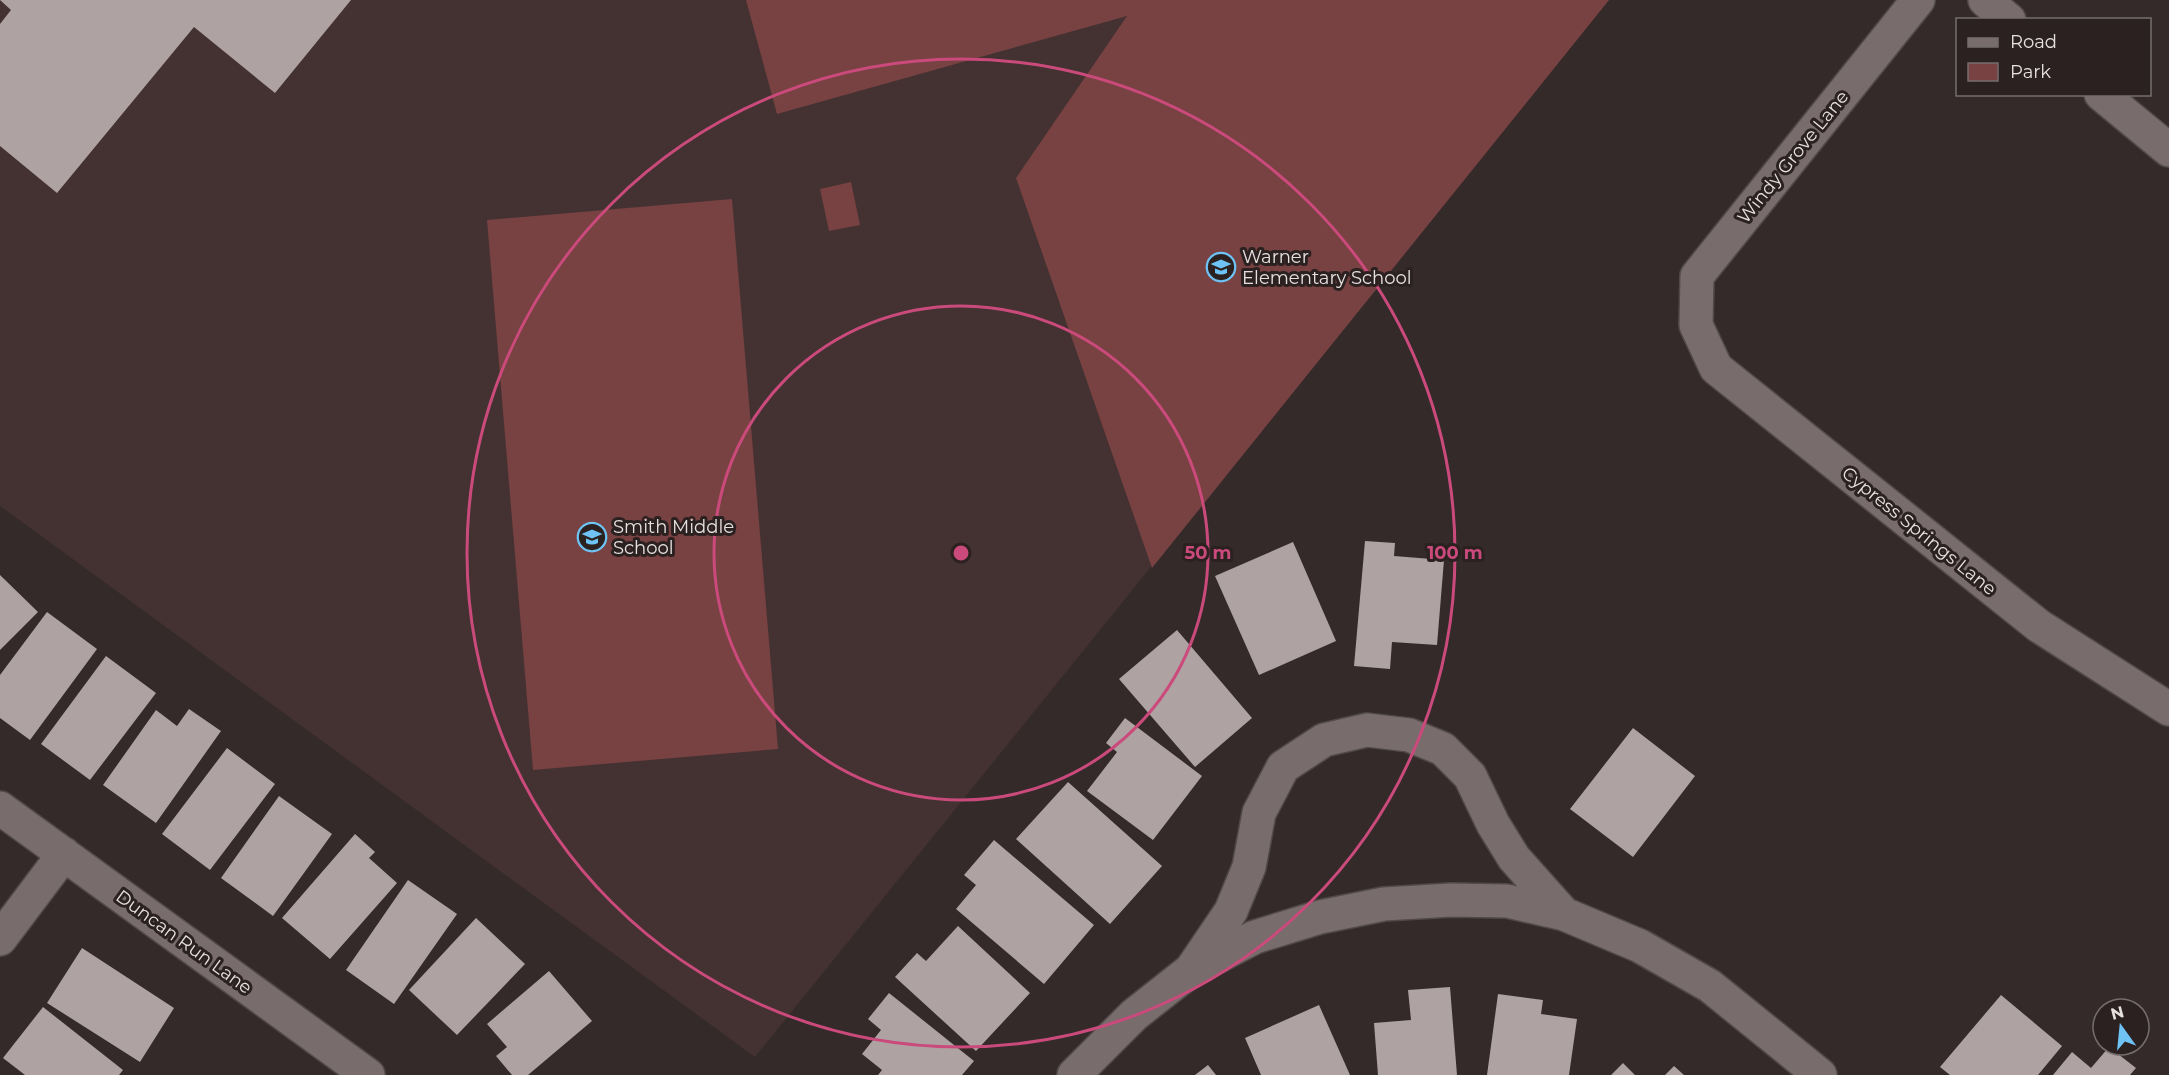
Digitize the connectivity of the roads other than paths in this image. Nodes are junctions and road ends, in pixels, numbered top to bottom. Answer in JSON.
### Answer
{"nodes":[{"id":1,"x":1918,"y":0,"type":"edge"},
{"id":2,"x":1985,"y":0,"type":"edge"},
{"id":3,"x":2007,"y":18,"type":"edge"},
{"id":4,"x":2103,"y":96,"type":"edge"},
{"id":5,"x":2169,"y":150,"type":"edge"},
{"id":6,"x":1696,"y":325,"type":"joint"},
{"id":7,"x":2169,"y":709,"type":"edge"},
{"id":8,"x":0,"y":808,"type":"edge"},
{"id":9,"x":64,"y":854,"type":"junction"},
{"id":10,"x":1564,"y":914,"type":"junction"},
{"id":11,"x":0,"y":939,"type":"edge"},
{"id":12,"x":1191,"y":970,"type":"junction"},
{"id":13,"x":368,"y":1075,"type":"edge"},
{"id":14,"x":1074,"y":1075,"type":"edge"},
{"id":15,"x":1820,"y":1075,"type":"edge"}],
"edges":[{"from":1,"to":6,"type":"street","name":"Windy Grove Lane"},
{"from":2,"to":3,"type":"street"},
{"from":4,"to":5,"type":"street"},
{"from":6,"to":7,"type":"street","name":"Cypress Springs Lane"},
{"from":8,"to":9,"type":"street","name":"Duncan Run Lane"},
{"from":9,"to":11,"type":"street"},
{"from":9,"to":13,"type":"street","name":"Duncan Run Lane"},
{"from":10,"to":12,"type":"street"},
{"from":10,"to":12,"type":"street"},
{"from":10,"to":15,"type":"street"},
{"from":12,"to":14,"type":"street"}]}
